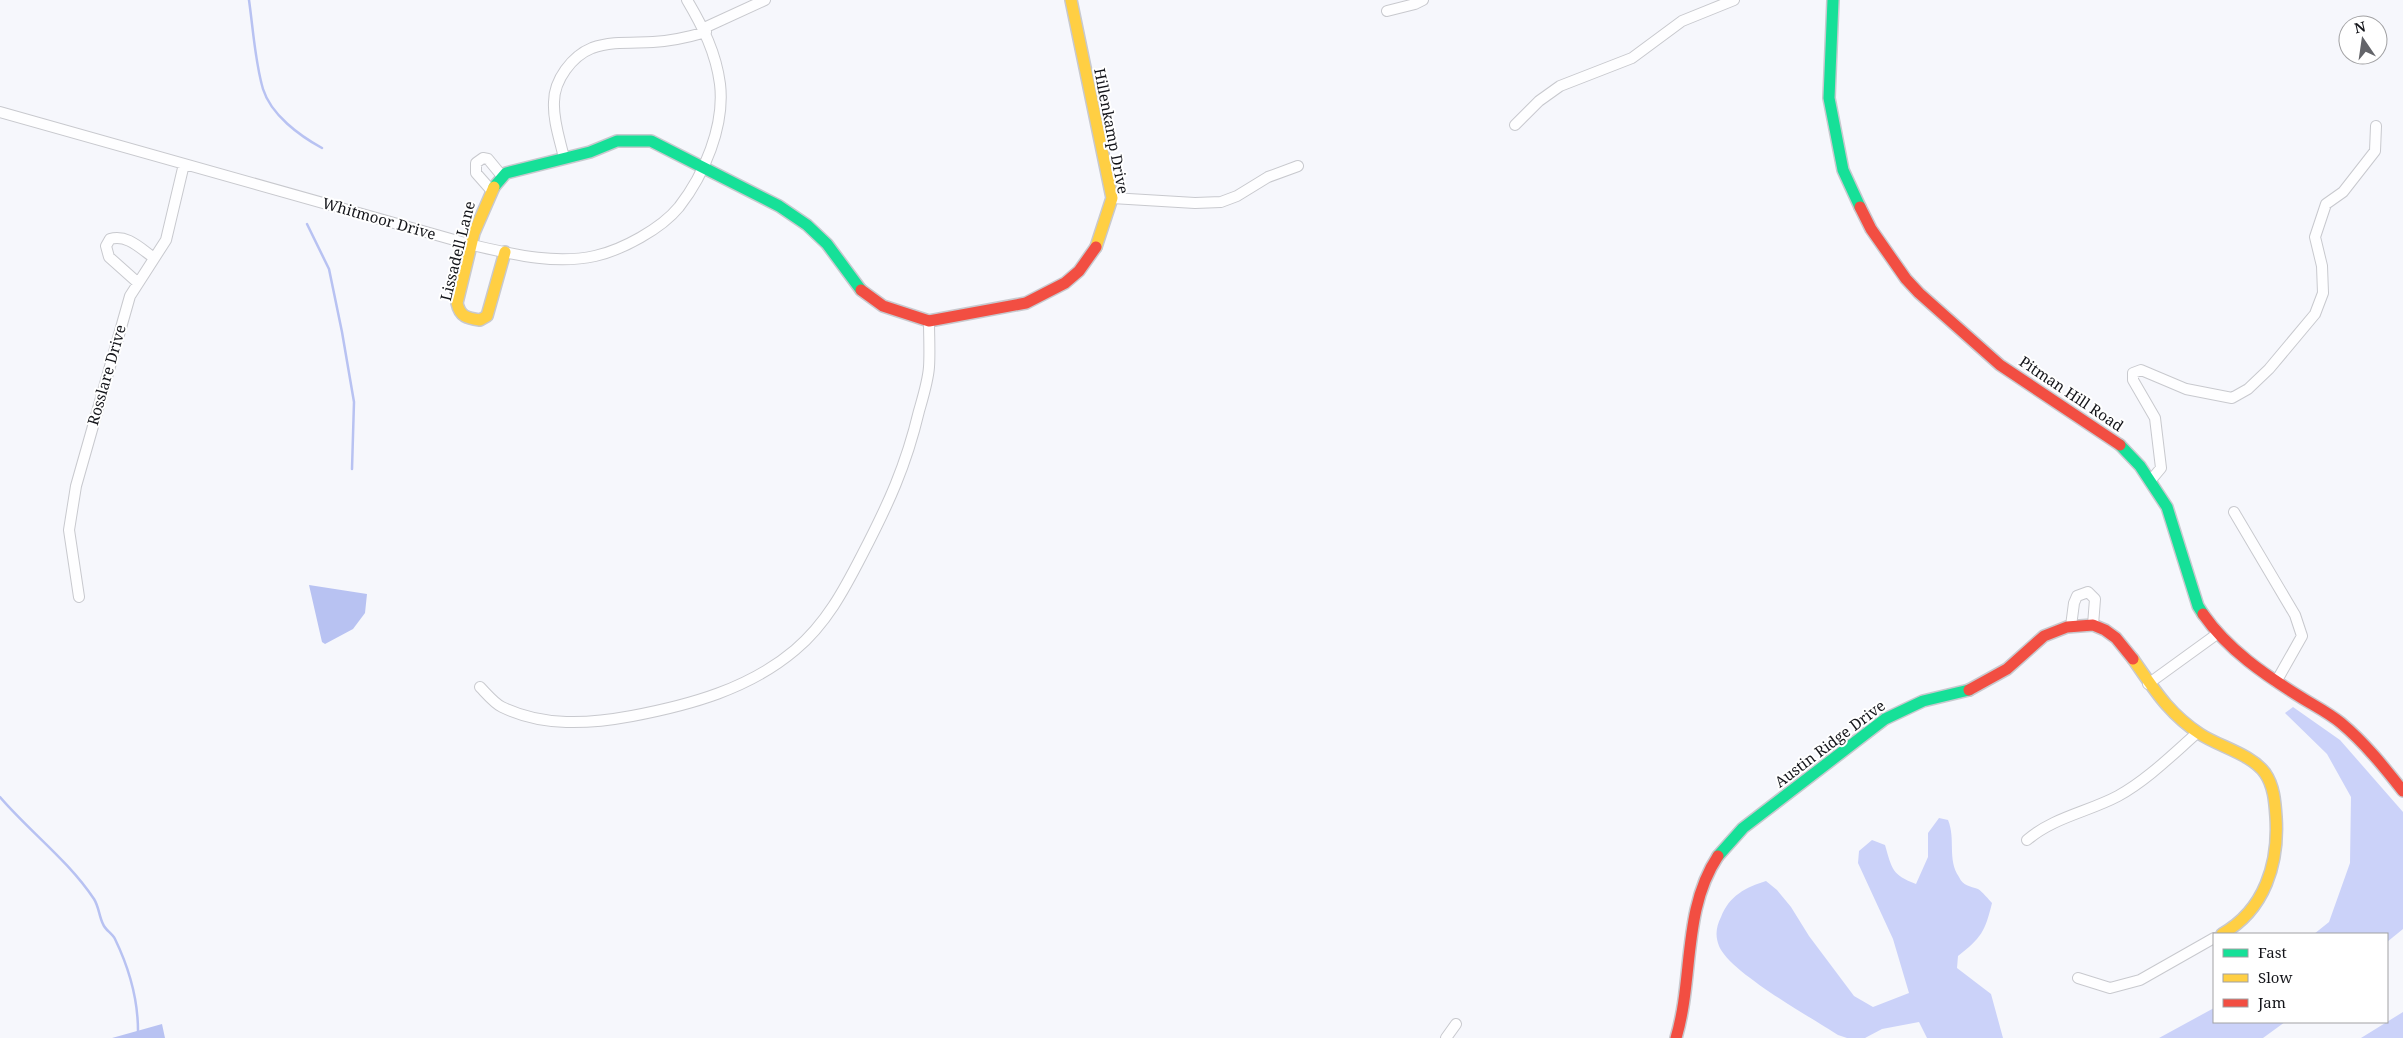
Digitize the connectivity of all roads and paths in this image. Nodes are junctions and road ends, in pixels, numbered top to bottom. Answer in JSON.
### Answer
{"nodes":[{"id":1,"x":688,"y":0,"type":"edge"},
{"id":2,"x":765,"y":0,"type":"edge"},
{"id":3,"x":1071,"y":0,"type":"edge"},
{"id":4,"x":1423,"y":0,"type":"edge"},
{"id":5,"x":1734,"y":0,"type":"edge"},
{"id":6,"x":1833,"y":0,"type":"edge"},
{"id":7,"x":1387,"y":11,"type":"dead end"},
{"id":8,"x":705,"y":30,"type":"junction"},
{"id":9,"x":0,"y":112,"type":"edge"},
{"id":10,"x":1516,"y":125,"type":"dead end"},
{"id":11,"x":2376,"y":126,"type":"dead end"},
{"id":12,"x":564,"y":158,"type":"junction"},
{"id":13,"x":184,"y":164,"type":"junction"},
{"id":14,"x":1298,"y":166,"type":"dead end"},
{"id":15,"x":703,"y":167,"type":"junction"},
{"id":16,"x":502,"y":176,"type":"junction"},
{"id":17,"x":491,"y":190,"type":"junction"},
{"id":18,"x":1112,"y":198,"type":"junction"},
{"id":19,"x":472,"y":245,"type":"junction"},
{"id":20,"x":505,"y":252,"type":"junction"},
{"id":21,"x":154,"y":258,"type":"junction"},
{"id":22,"x":137,"y":282,"type":"junction"},
{"id":23,"x":930,"y":321,"type":"junction"},
{"id":24,"x":2151,"y":480,"type":"junction"},
{"id":25,"x":2234,"y":512,"type":"dead end"},
{"id":26,"x":79,"y":597,"type":"dead end"},
{"id":27,"x":2092,"y":625,"type":"junction"},
{"id":28,"x":2071,"y":626,"type":"junction"},
{"id":29,"x":2218,"y":634,"type":"junction"},
{"id":30,"x":2276,"y":682,"type":"junction"},
{"id":31,"x":2148,"y":684,"type":"junction"},
{"id":32,"x":480,"y":687,"type":"dead end"},
{"id":33,"x":2197,"y":733,"type":"junction"},
{"id":34,"x":2403,"y":791,"type":"edge"},
{"id":35,"x":2027,"y":840,"type":"dead end"},
{"id":36,"x":2223,"y":933,"type":"edge"},
{"id":37,"x":2213,"y":939,"type":"edge"},
{"id":38,"x":2078,"y":978,"type":"dead end"},
{"id":39,"x":1456,"y":1024,"type":"dead end"},
{"id":40,"x":1446,"y":1038,"type":"edge"},
{"id":41,"x":1676,"y":1038,"type":"edge"}],
"edges":[{"from":1,"to":8,"type":"street","name":"Whitmoor Drive"},
{"from":2,"to":8,"type":"street"},
{"from":3,"to":18,"type":"street","name":"Hillenkamp Drive"},
{"from":4,"to":7,"type":"street"},
{"from":5,"to":10,"type":"street"},
{"from":6,"to":24,"type":"street","name":"Pitman Hill Road"},
{"from":8,"to":12,"type":"street"},
{"from":8,"to":15,"type":"street","name":"Whitmoor Drive"},
{"from":9,"to":13,"type":"street","name":"Whitmoor Drive"},
{"from":11,"to":24,"type":"street"},
{"from":12,"to":15,"type":"street","name":"Hillenkamp Drive"},
{"from":12,"to":16,"type":"street"},
{"from":13,"to":19,"type":"street","name":"Whitmoor Drive"},
{"from":13,"to":21,"type":"street","name":"Rosslare Drive"},
{"from":14,"to":18,"type":"street"},
{"from":15,"to":20,"type":"street","name":"Whitmoor Drive"},
{"from":15,"to":23,"type":"street","name":"Hillenkamp Drive"},
{"from":16,"to":17,"type":"street","name":"Lissadell Lane"},
{"from":16,"to":17,"type":"street","name":"Lissadell Lane"},
{"from":17,"to":19,"type":"street","name":"Lissadell Lane"},
{"from":18,"to":23,"type":"street","name":"Hillenkamp Drive"},
{"from":19,"to":20,"type":"street","name":"Whitmoor Drive"},
{"from":19,"to":20,"type":"street","name":"Lissadell Lane"},
{"from":21,"to":22,"type":"street","name":"Rosslare Drive"},
{"from":21,"to":22,"type":"street"},
{"from":22,"to":26,"type":"street","name":"Rosslare Drive"},
{"from":23,"to":32,"type":"street"},
{"from":24,"to":29,"type":"street","name":"Pitman Hill Road"},
{"from":25,"to":30,"type":"street"},
{"from":27,"to":28,"type":"street","name":"Austin Ridge Drive"},
{"from":27,"to":28,"type":"street"},
{"from":27,"to":31,"type":"street"},
{"from":28,"to":41,"type":"street","name":"Austin Ridge Drive"},
{"from":29,"to":30,"type":"street","name":"Pitman Hill Road"},
{"from":29,"to":31,"type":"street"},
{"from":30,"to":34,"type":"street","name":"Pitman Hill Road"},
{"from":31,"to":33,"type":"street"},
{"from":33,"to":35,"type":"street"},
{"from":33,"to":36,"type":"street"},
{"from":37,"to":38,"type":"street"},
{"from":39,"to":40,"type":"street"}]}
